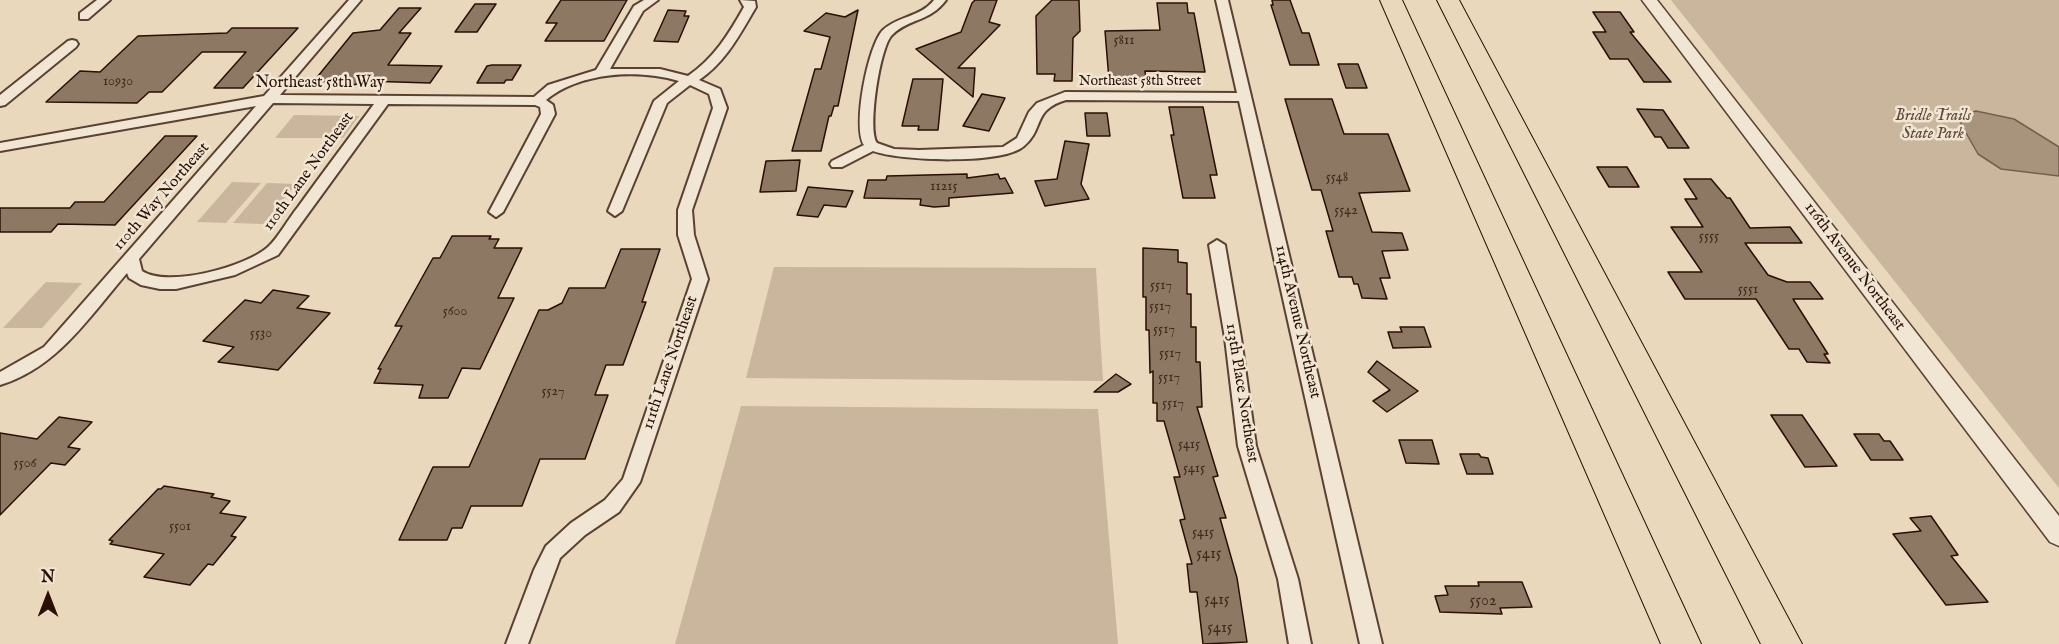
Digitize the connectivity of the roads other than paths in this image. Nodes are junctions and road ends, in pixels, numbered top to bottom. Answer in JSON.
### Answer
{"nodes":[{"id":1,"x":104,"y":0,"type":"edge"},
{"id":2,"x":355,"y":0,"type":"edge"},
{"id":3,"x":652,"y":0,"type":"edge"},
{"id":4,"x":746,"y":0,"type":"edge"},
{"id":5,"x":940,"y":0,"type":"edge"},
{"id":6,"x":1222,"y":0,"type":"edge"},
{"id":7,"x":1391,"y":0,"type":"edge"},
{"id":8,"x":1448,"y":0,"type":"edge"},
{"id":9,"x":1649,"y":0,"type":"edge"},
{"id":10,"x":84,"y":16,"type":"dead end"},
{"id":11,"x":72,"y":44,"type":"dead end"},
{"id":12,"x":601,"y":74,"type":"junction"},
{"id":13,"x":690,"y":80,"type":"junction"},
{"id":14,"x":1245,"y":97,"type":"junction"},
{"id":15,"x":271,"y":99,"type":"junction"},
{"id":16,"x":384,"y":100,"type":"junction"},
{"id":17,"x":537,"y":101,"type":"junction"},
{"id":18,"x":0,"y":102,"type":"edge"},
{"id":19,"x":872,"y":146,"type":"junction"},
{"id":20,"x":0,"y":147,"type":"edge"},
{"id":21,"x":837,"y":164,"type":"dead end"},
{"id":22,"x":615,"y":211,"type":"dead end"},
{"id":23,"x":496,"y":212,"type":"dead end"},
{"id":24,"x":1217,"y":244,"type":"dead end"},
{"id":25,"x":131,"y":259,"type":"junction"},
{"id":26,"x":0,"y":379,"type":"edge"},
{"id":27,"x":2059,"y":535,"type":"edge"},
{"id":28,"x":517,"y":644,"type":"edge"},
{"id":29,"x":1300,"y":644,"type":"edge"},
{"id":30,"x":1371,"y":644,"type":"edge"},
{"id":31,"x":1681,"y":644,"type":"edge"},
{"id":32,"x":1782,"y":644,"type":"edge"}],
"edges":[{"from":1,"to":10,"type":"street"},
{"from":2,"to":15,"type":"street","name":"110th Way Northeast"},
{"from":3,"to":12,"type":"street"},
{"from":4,"to":13,"type":"street"},
{"from":5,"to":19,"type":"street"},
{"from":6,"to":14,"type":"street","name":"114th Avenue Northeast"},
{"from":7,"to":31,"type":"highway"},
{"from":8,"to":32,"type":"highway"},
{"from":9,"to":27,"type":"street","name":"116th Avenue Northeast"},
{"from":11,"to":18,"type":"street"},
{"from":12,"to":13,"type":"street","name":"111th Lane Northeast"},
{"from":12,"to":17,"type":"street","name":"111th Lane Northeast"},
{"from":13,"to":22,"type":"street"},
{"from":13,"to":28,"type":"street","name":"111th Lane Northeast"},
{"from":14,"to":19,"type":"street","name":"Northeast 58th Street"},
{"from":14,"to":30,"type":"street","name":"114th Avenue Northeast"},
{"from":15,"to":16,"type":"street","name":"Northeast 58th Way"},
{"from":15,"to":20,"type":"street","name":"Northeast 58th Way"},
{"from":15,"to":25,"type":"street","name":"110th Way Northeast"},
{"from":16,"to":17,"type":"street","name":"Northeast 58th Way"},
{"from":16,"to":25,"type":"street","name":"110th Lane Northeast"},
{"from":17,"to":23,"type":"street"},
{"from":19,"to":21,"type":"street"},
{"from":24,"to":29,"type":"street","name":"113th Place Northeast"},
{"from":25,"to":26,"type":"street","name":"110th Way Northeast"}]}
